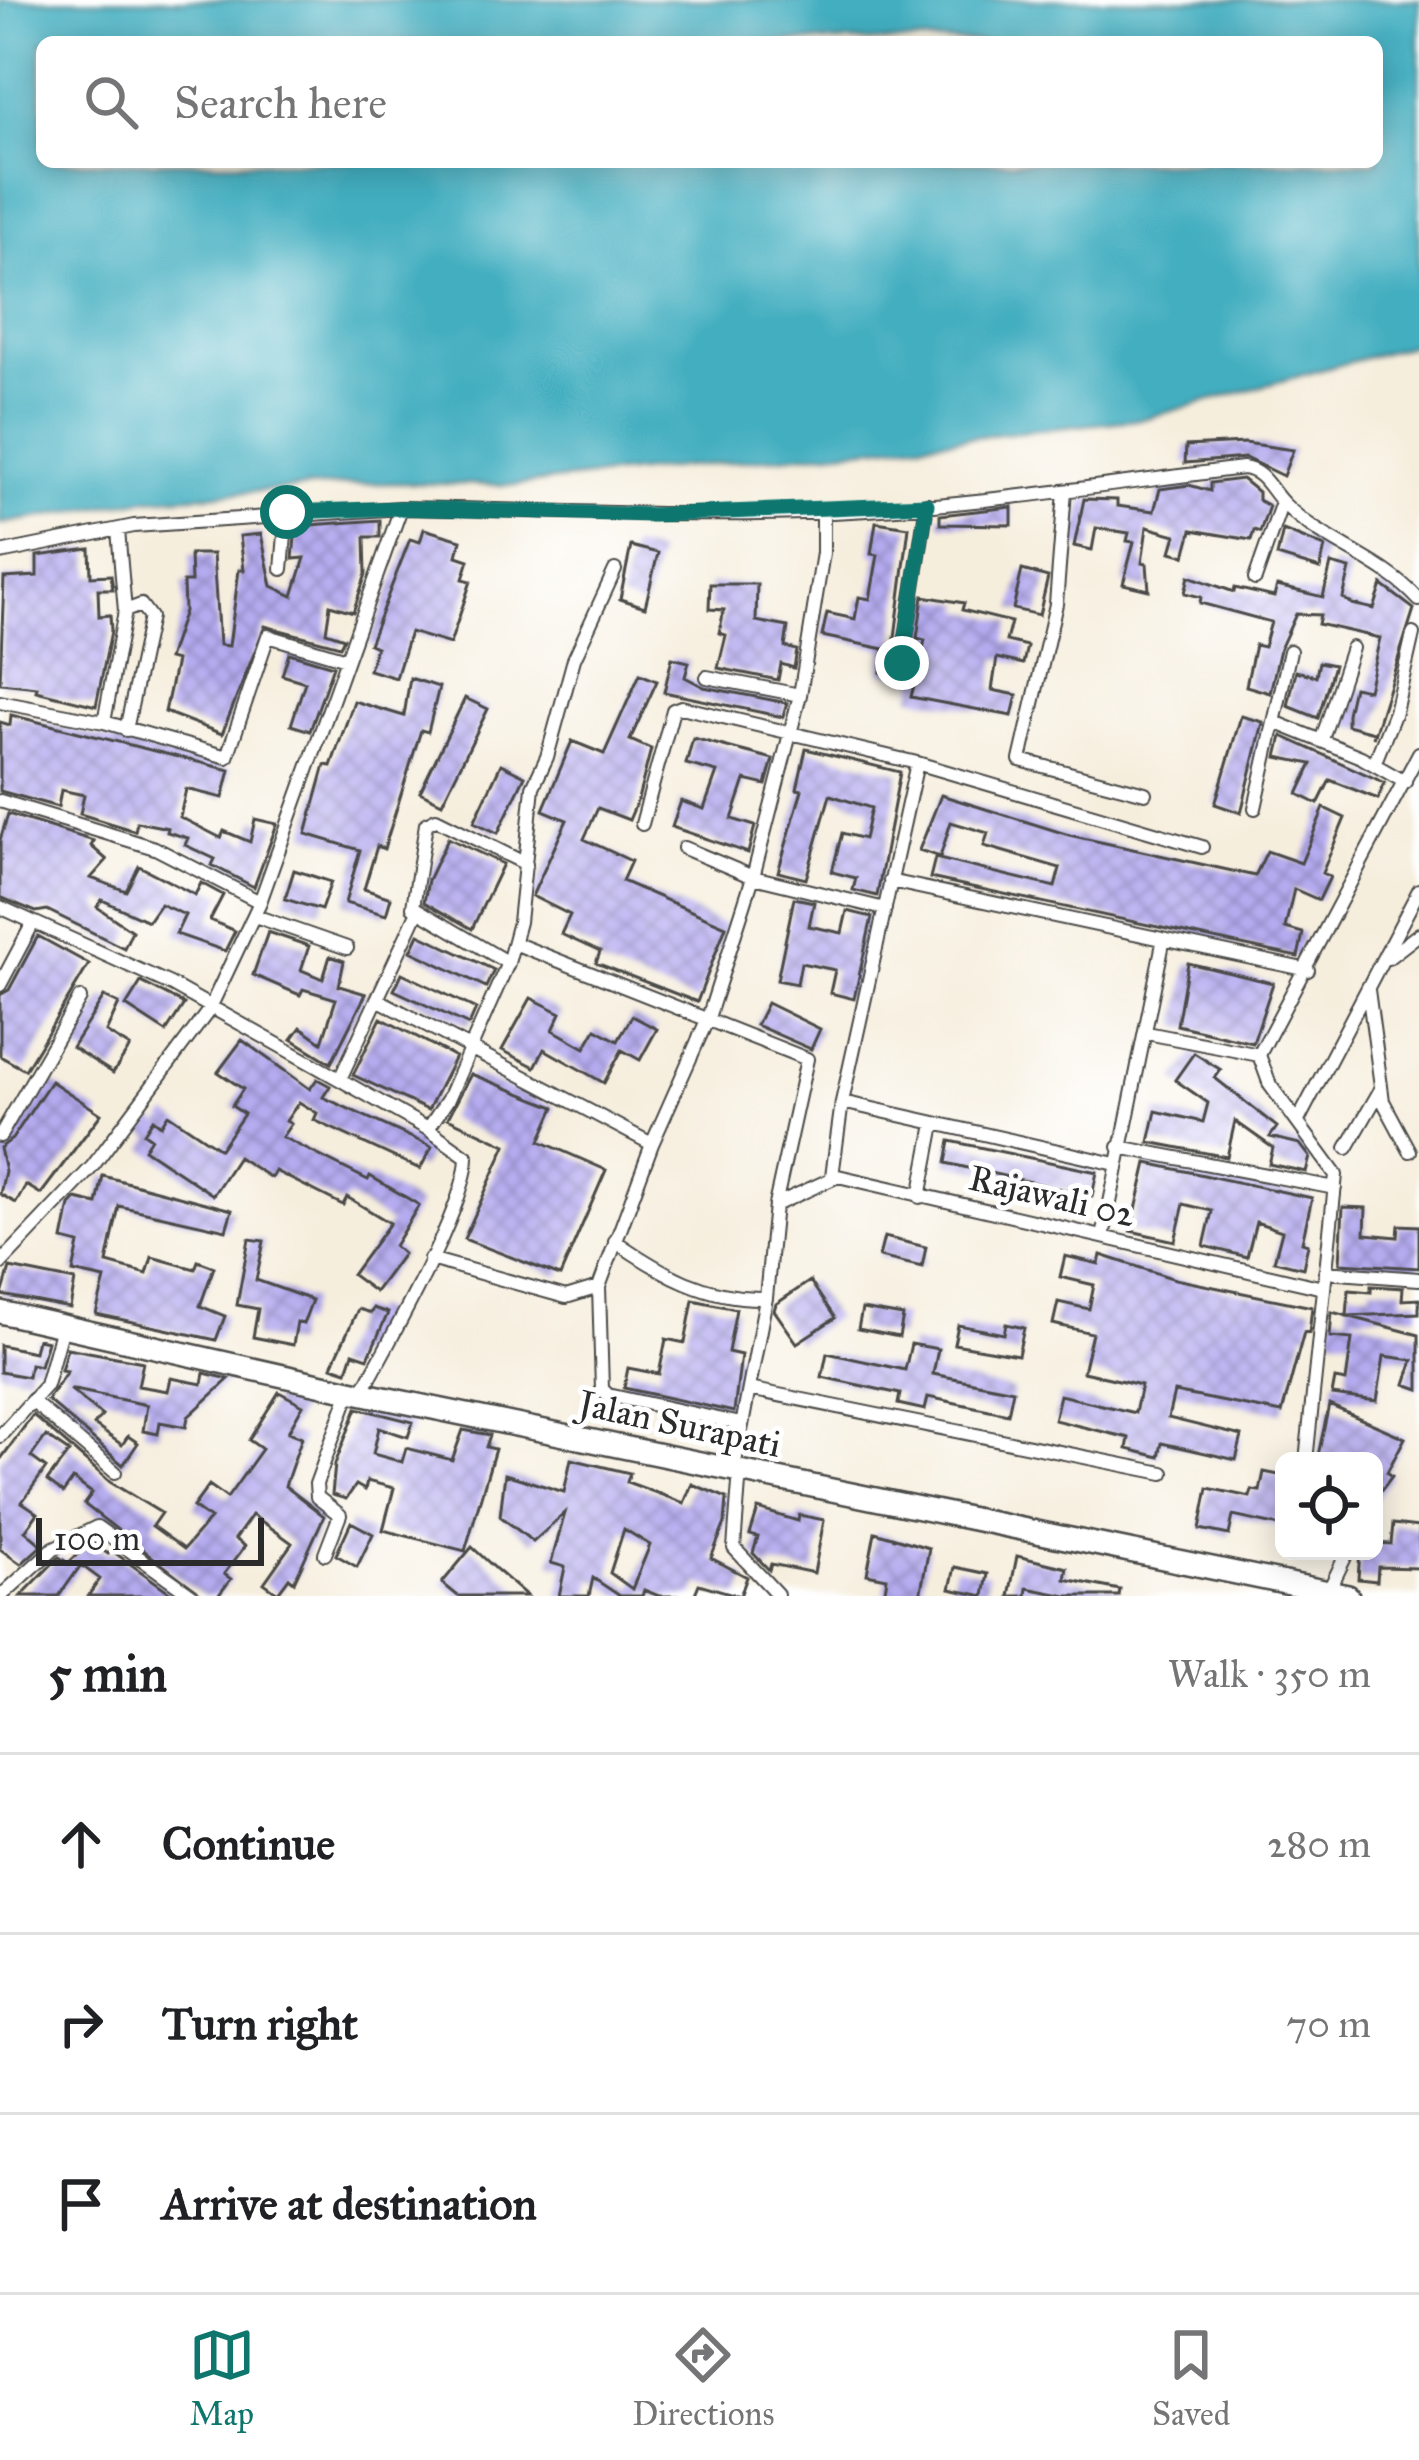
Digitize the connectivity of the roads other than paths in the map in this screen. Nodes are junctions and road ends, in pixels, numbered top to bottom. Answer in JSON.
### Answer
{"nodes":[{"id":1,"x":1065,"y":491,"type":"junction"},
{"id":2,"x":1282,"y":502,"type":"junction"},
{"id":3,"x":927,"y":504,"type":"junction"},
{"id":4,"x":401,"y":508,"type":"junction"},
{"id":5,"x":287,"y":512,"type":"junction"},
{"id":6,"x":823,"y":512,"type":"junction"},
{"id":7,"x":118,"y":530,"type":"junction"},
{"id":8,"x":0,"y":553,"type":"edge"},
{"id":9,"x":282,"y":569,"type":"dead end"},
{"id":10,"x":615,"y":570,"type":"dead end"},
{"id":11,"x":1255,"y":579,"type":"dead end"},
{"id":12,"x":1419,"y":600,"type":"edge"},
{"id":13,"x":125,"y":610,"type":"junction"},
{"id":14,"x":1413,"y":634,"type":"dead end"},
{"id":15,"x":1352,"y":648,"type":"dead end"},
{"id":16,"x":1290,"y":651,"type":"dead end"},
{"id":17,"x":346,"y":659,"type":"junction"},
{"id":18,"x":902,"y":663,"type":"dead end"},
{"id":19,"x":706,"y":677,"type":"dead end"},
{"id":20,"x":800,"y":695,"type":"junction"},
{"id":21,"x":0,"y":702,"type":"edge"},
{"id":22,"x":104,"y":722,"type":"junction"},
{"id":23,"x":1277,"y":723,"type":"junction"},
{"id":24,"x":126,"y":730,"type":"junction"},
{"id":25,"x":791,"y":733,"type":"junction"},
{"id":26,"x":1322,"y":739,"type":"junction"},
{"id":27,"x":1417,"y":760,"type":"edge"},
{"id":28,"x":917,"y":764,"type":"junction"},
{"id":29,"x":1374,"y":764,"type":"junction"},
{"id":30,"x":1405,"y":782,"type":"junction"},
{"id":31,"x":1145,"y":793,"type":"dead end"},
{"id":32,"x":0,"y":801,"type":"edge"},
{"id":33,"x":1255,"y":808,"type":"dead end"},
{"id":34,"x":642,"y":824,"type":"dead end"},
{"id":35,"x":1202,"y":847,"type":"dead end"},
{"id":36,"x":684,"y":848,"type":"dead end"},
{"id":37,"x":526,"y":864,"type":"junction"},
{"id":38,"x":753,"y":877,"type":"junction"},
{"id":39,"x":890,"y":881,"type":"junction"},
{"id":40,"x":1419,"y":890,"type":"edge"},
{"id":41,"x":0,"y":908,"type":"edge"},
{"id":42,"x":258,"y":909,"type":"junction"},
{"id":43,"x":885,"y":909,"type":"junction"},
{"id":44,"x":417,"y":913,"type":"junction"},
{"id":45,"x":33,"y":923,"type":"junction"},
{"id":46,"x":1419,"y":934,"type":"edge"},
{"id":47,"x":514,"y":943,"type":"junction"},
{"id":48,"x":1163,"y":943,"type":"junction"},
{"id":49,"x":347,"y":948,"type":"dead end"},
{"id":50,"x":1382,"y":962,"type":"junction"},
{"id":51,"x":508,"y":963,"type":"junction"},
{"id":52,"x":1307,"y":970,"type":"junction"},
{"id":53,"x":0,"y":985,"type":"edge"},
{"id":54,"x":1368,"y":989,"type":"junction"},
{"id":55,"x":80,"y":998,"type":"dead end"},
{"id":56,"x":377,"y":999,"type":"junction"},
{"id":57,"x":209,"y":1010,"type":"junction"},
{"id":58,"x":708,"y":1018,"type":"junction"},
{"id":59,"x":1147,"y":1033,"type":"junction"},
{"id":60,"x":470,"y":1051,"type":"junction"},
{"id":61,"x":1259,"y":1055,"type":"junction"},
{"id":62,"x":340,"y":1079,"type":"junction"},
{"id":63,"x":1382,"y":1088,"type":"junction"},
{"id":64,"x":842,"y":1102,"type":"junction"},
{"id":65,"x":1299,"y":1119,"type":"junction"},
{"id":66,"x":934,"y":1124,"type":"junction"},
{"id":67,"x":428,"y":1129,"type":"junction"},
{"id":68,"x":0,"y":1136,"type":"edge"},
{"id":69,"x":652,"y":1144,"type":"junction"},
{"id":70,"x":1119,"y":1147,"type":"junction"},
{"id":71,"x":1347,"y":1148,"type":"dead end"},
{"id":72,"x":1409,"y":1151,"type":"dead end"},
{"id":73,"x":1116,"y":1164,"type":"junction"},
{"id":74,"x":832,"y":1176,"type":"junction"},
{"id":75,"x":1335,"y":1188,"type":"junction"},
{"id":76,"x":920,"y":1197,"type":"junction"},
{"id":77,"x":775,"y":1205,"type":"junction"},
{"id":78,"x":1103,"y":1237,"type":"junction"},
{"id":79,"x":615,"y":1241,"type":"junction"},
{"id":80,"x":430,"y":1259,"type":"junction"},
{"id":81,"x":0,"y":1264,"type":"edge"},
{"id":82,"x":1325,"y":1272,"type":"junction"},
{"id":83,"x":1419,"y":1279,"type":"edge"},
{"id":84,"x":599,"y":1287,"type":"junction"},
{"id":85,"x":1323,"y":1288,"type":"junction"},
{"id":86,"x":766,"y":1298,"type":"junction"},
{"id":87,"x":0,"y":1312,"type":"edge"},
{"id":88,"x":62,"y":1327,"type":"junction"},
{"id":89,"x":748,"y":1389,"type":"junction"},
{"id":90,"x":356,"y":1392,"type":"junction"},
{"id":91,"x":33,"y":1402,"type":"junction"},
{"id":92,"x":741,"y":1424,"type":"junction"},
{"id":93,"x":0,"y":1436,"type":"edge"},
{"id":94,"x":1307,"y":1452,"type":"edge"},
{"id":95,"x":737,"y":1469,"type":"junction"},
{"id":96,"x":115,"y":1472,"type":"dead end"},
{"id":97,"x":1163,"y":1473,"type":"dead end"},
{"id":98,"x":325,"y":1554,"type":"dead end"},
{"id":99,"x":1346,"y":1560,"type":"edge"},
{"id":100,"x":7,"y":1591,"type":"edge"},
{"id":101,"x":776,"y":1594,"type":"edge"},
{"id":102,"x":1338,"y":1594,"type":"edge"},
{"id":103,"x":25,"y":1596,"type":"edge"},
{"id":104,"x":193,"y":1596,"type":"edge"}],
"edges":[{"from":1,"to":2,"type":"street"},
{"from":1,"to":3,"type":"street"},
{"from":1,"to":31,"type":"street"},
{"from":2,"to":11,"type":"street"},
{"from":2,"to":12,"type":"street"},
{"from":3,"to":6,"type":"street"},
{"from":3,"to":18,"type":"street"},
{"from":4,"to":5,"type":"street"},
{"from":4,"to":6,"type":"street"},
{"from":4,"to":17,"type":"street"},
{"from":5,"to":7,"type":"street"},
{"from":5,"to":9,"type":"street"},
{"from":6,"to":20,"type":"street"},
{"from":7,"to":8,"type":"street"},
{"from":7,"to":13,"type":"street"},
{"from":10,"to":37,"type":"street"},
{"from":13,"to":22,"type":"street"},
{"from":13,"to":24,"type":"street"},
{"from":14,"to":29,"type":"street"},
{"from":15,"to":26,"type":"street"},
{"from":16,"to":23,"type":"street"},
{"from":17,"to":24,"type":"street"},
{"from":17,"to":42,"type":"street"},
{"from":19,"to":20,"type":"street"},
{"from":20,"to":25,"type":"street"},
{"from":21,"to":22,"type":"street"},
{"from":22,"to":24,"type":"street"},
{"from":23,"to":26,"type":"street"},
{"from":23,"to":33,"type":"street"},
{"from":25,"to":28,"type":"street"},
{"from":25,"to":34,"type":"street"},
{"from":25,"to":38,"type":"street"},
{"from":26,"to":29,"type":"street"},
{"from":27,"to":30,"type":"street"},
{"from":28,"to":35,"type":"street"},
{"from":28,"to":39,"type":"street"},
{"from":29,"to":30,"type":"street"},
{"from":30,"to":52,"type":"street"},
{"from":32,"to":42,"type":"street"},
{"from":36,"to":38,"type":"street"},
{"from":37,"to":44,"type":"street"},
{"from":37,"to":47,"type":"street"},
{"from":38,"to":43,"type":"street"},
{"from":38,"to":58,"type":"street"},
{"from":39,"to":43,"type":"street"},
{"from":39,"to":48,"type":"street"},
{"from":40,"to":50,"type":"street"},
{"from":41,"to":45,"type":"street"},
{"from":42,"to":49,"type":"street"},
{"from":42,"to":57,"type":"street"},
{"from":43,"to":64,"type":"street"},
{"from":44,"to":51,"type":"street"},
{"from":44,"to":56,"type":"street"},
{"from":45,"to":53,"type":"street"},
{"from":45,"to":57,"type":"street"},
{"from":46,"to":50,"type":"street"},
{"from":47,"to":51,"type":"street"},
{"from":47,"to":58,"type":"street"},
{"from":48,"to":52,"type":"street"},
{"from":48,"to":59,"type":"street"},
{"from":50,"to":54,"type":"street"},
{"from":51,"to":60,"type":"street"},
{"from":52,"to":61,"type":"street"},
{"from":54,"to":63,"type":"street"},
{"from":54,"to":65,"type":"street"},
{"from":55,"to":68,"type":"street"},
{"from":56,"to":60,"type":"street"},
{"from":56,"to":62,"type":"street"},
{"from":57,"to":62,"type":"street"},
{"from":57,"to":81,"type":"street"},
{"from":58,"to":69,"type":"street"},
{"from":58,"to":77,"type":"street"},
{"from":59,"to":61,"type":"street"},
{"from":59,"to":70,"type":"street"},
{"from":60,"to":67,"type":"street"},
{"from":60,"to":69,"type":"street"},
{"from":61,"to":65,"type":"street"},
{"from":62,"to":67,"type":"street"},
{"from":63,"to":71,"type":"street"},
{"from":63,"to":72,"type":"street"},
{"from":64,"to":66,"type":"street"},
{"from":64,"to":74,"type":"street"},
{"from":65,"to":75,"type":"street"},
{"from":66,"to":73,"type":"street"},
{"from":66,"to":76,"type":"street"},
{"from":67,"to":80,"type":"street"},
{"from":69,"to":79,"type":"street"},
{"from":70,"to":73,"type":"street"},
{"from":70,"to":75,"type":"street"},
{"from":73,"to":78,"type":"street"},
{"from":74,"to":76,"type":"street","name":"Rajawali 02"},
{"from":74,"to":77,"type":"street"},
{"from":75,"to":82,"type":"street"},
{"from":76,"to":78,"type":"street","name":"Rajawali 02"},
{"from":77,"to":86,"type":"street"},
{"from":78,"to":85,"type":"street","name":"Rajawali 02"},
{"from":79,"to":84,"type":"street"},
{"from":79,"to":86,"type":"street"},
{"from":80,"to":84,"type":"street"},
{"from":80,"to":90,"type":"street"},
{"from":82,"to":83,"type":"street"},
{"from":82,"to":85,"type":"street"},
{"from":84,"to":92,"type":"street"},
{"from":85,"to":94,"type":"street"},
{"from":86,"to":89,"type":"street"},
{"from":87,"to":88,"type":"highway","name":"Jalan Surapati"},
{"from":88,"to":90,"type":"highway","name":"Jalan Surapati"},
{"from":88,"to":91,"type":"street"},
{"from":89,"to":92,"type":"street"},
{"from":89,"to":97,"type":"street"},
{"from":90,"to":95,"type":"highway","name":"Jalan Surapati"},
{"from":90,"to":98,"type":"street"},
{"from":91,"to":93,"type":"street"},
{"from":91,"to":96,"type":"street"},
{"from":92,"to":95,"type":"street"},
{"from":95,"to":101,"type":"street"},
{"from":95,"to":102,"type":"highway","name":"Jalan Surapati"},
{"from":99,"to":102,"type":"street"},
{"from":100,"to":103,"type":"street"},
{"from":100,"to":104,"type":"street"}]}
